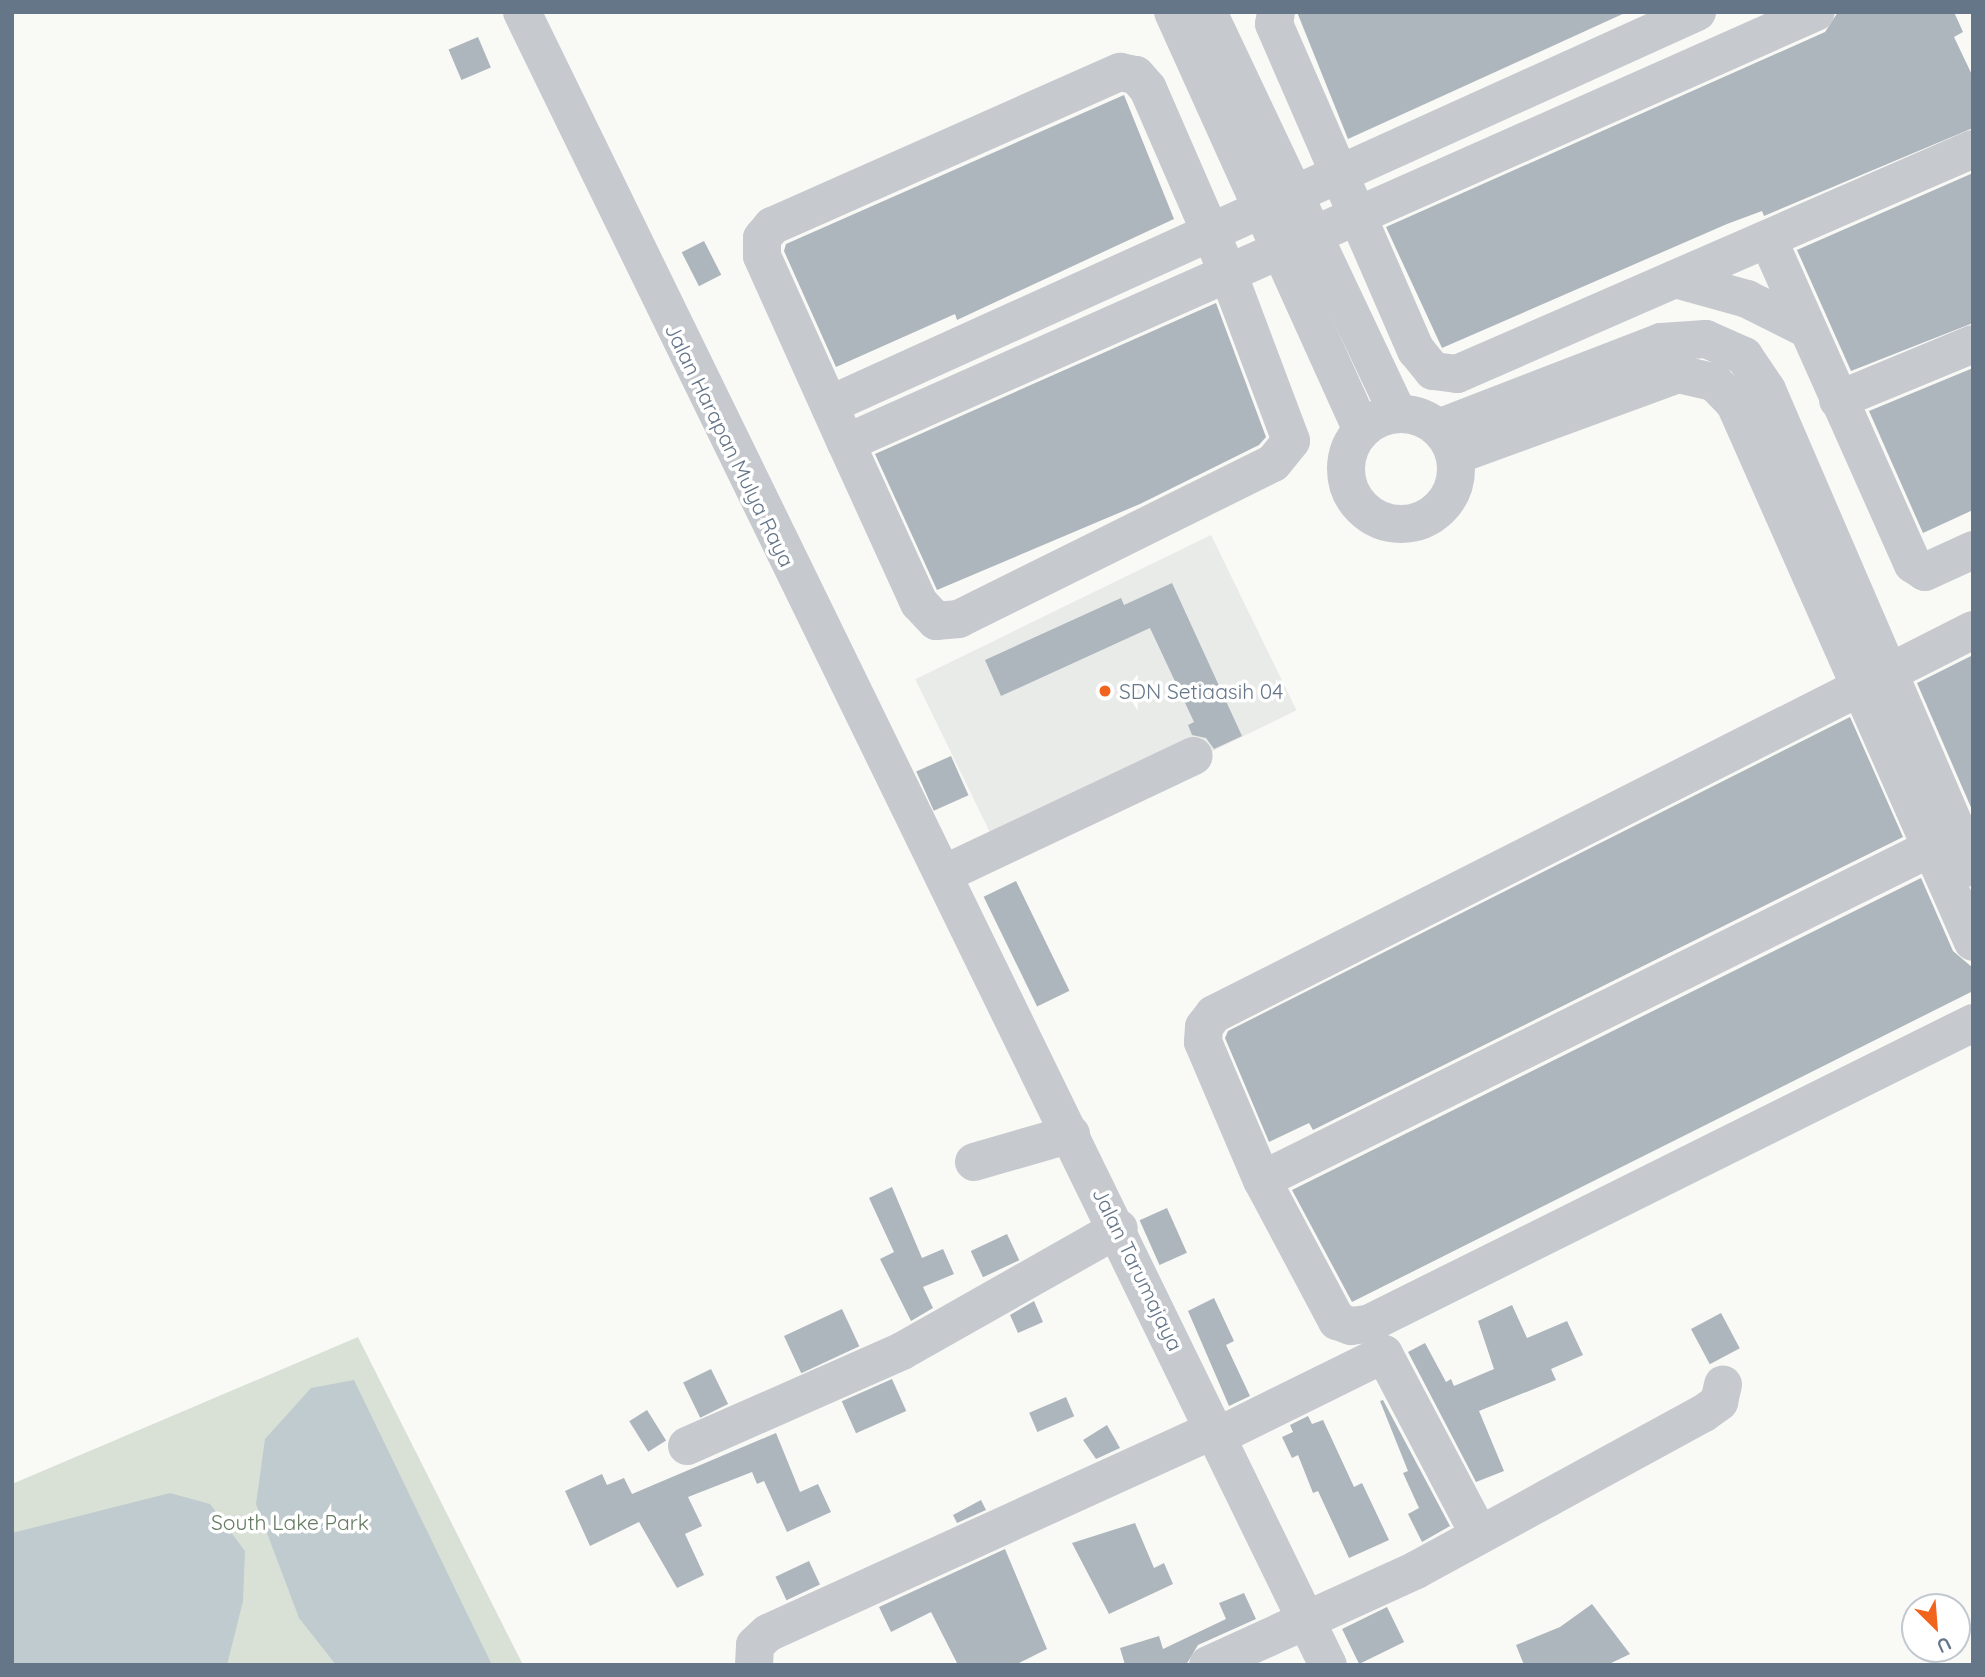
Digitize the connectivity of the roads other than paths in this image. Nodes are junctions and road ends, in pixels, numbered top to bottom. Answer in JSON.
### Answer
{"nodes":[{"id":1,"x":522,"y":12,"type":"edge"},
{"id":2,"x":1276,"y":12,"type":"edge"},
{"id":3,"x":1697,"y":12,"type":"edge"},
{"id":4,"x":1816,"y":12,"type":"edge"},
{"id":5,"x":1184,"y":13,"type":"edge"},
{"id":6,"x":1973,"y":149,"type":"edge"},
{"id":7,"x":1340,"y":176,"type":"junction"},
{"id":8,"x":1276,"y":205,"type":"junction"},
{"id":9,"x":1357,"y":216,"type":"junction"},
{"id":10,"x":1211,"y":234,"type":"junction"},
{"id":11,"x":1768,"y":239,"type":"junction"},
{"id":12,"x":1294,"y":244,"type":"junction"},
{"id":13,"x":1228,"y":273,"type":"junction"},
{"id":14,"x":1675,"y":279,"type":"junction"},
{"id":15,"x":1807,"y":330,"type":"junction"},
{"id":16,"x":1973,"y":344,"type":"edge"},
{"id":17,"x":1838,"y":400,"type":"junction"},
{"id":18,"x":829,"y":405,"type":"junction"},
{"id":19,"x":1397,"y":411,"type":"junction"},
{"id":20,"x":1361,"y":428,"type":"junction"},
{"id":21,"x":1449,"y":441,"type":"junction"},
{"id":22,"x":846,"y":443,"type":"junction"},
{"id":23,"x":1973,"y":550,"type":"edge"},
{"id":24,"x":1973,"y":630,"type":"edge"},
{"id":25,"x":1873,"y":679,"type":"junction"},
{"id":26,"x":1194,"y":756,"type":"dead end"},
{"id":27,"x":1959,"y":845,"type":"edge"},
{"id":28,"x":944,"y":874,"type":"junction"},
{"id":29,"x":1973,"y":942,"type":"edge"},
{"id":30,"x":1973,"y":1023,"type":"edge"},
{"id":31,"x":1059,"y":1136,"type":"junction"},
{"id":32,"x":974,"y":1162,"type":"dead end"},
{"id":33,"x":1262,"y":1180,"type":"junction"},
{"id":34,"x":1102,"y":1240,"type":"junction"},
{"id":35,"x":1723,"y":1384,"type":"dead end"},
{"id":36,"x":1210,"y":1434,"type":"junction"},
{"id":37,"x":687,"y":1446,"type":"dead end"},
{"id":38,"x":1479,"y":1534,"type":"junction"},
{"id":39,"x":1297,"y":1623,"type":"junction"},
{"id":40,"x":754,"y":1665,"type":"edge"},
{"id":41,"x":1208,"y":1665,"type":"edge"},
{"id":42,"x":1328,"y":1665,"type":"edge"}],
"edges":[{"from":1,"to":28,"type":"street","name":"Jalan Harapan Mulya Raya"},
{"from":2,"to":7,"type":"street"},
{"from":3,"to":7,"type":"street"},
{"from":4,"to":9,"type":"street"},
{"from":5,"to":8,"type":"street"},
{"from":6,"to":11,"type":"street"},
{"from":7,"to":8,"type":"street"},
{"from":7,"to":9,"type":"street"},
{"from":8,"to":10,"type":"street"},
{"from":8,"to":12,"type":"street"},
{"from":9,"to":12,"type":"street"},
{"from":9,"to":14,"type":"street"},
{"from":10,"to":13,"type":"street"},
{"from":10,"to":18,"type":"street"},
{"from":10,"to":18,"type":"street"},
{"from":11,"to":14,"type":"street"},
{"from":11,"to":15,"type":"street"},
{"from":12,"to":13,"type":"street"},
{"from":12,"to":19,"type":"street"},
{"from":12,"to":20,"type":"street"},
{"from":13,"to":22,"type":"street"},
{"from":13,"to":22,"type":"street"},
{"from":14,"to":15,"type":"street"},
{"from":15,"to":17,"type":"street"},
{"from":16,"to":17,"type":"street"},
{"from":17,"to":23,"type":"street"},
{"from":18,"to":22,"type":"street"},
{"from":19,"to":20,"type":"street"},
{"from":19,"to":21,"type":"street"},
{"from":20,"to":21,"type":"street"},
{"from":21,"to":25,"type":"street"},
{"from":24,"to":25,"type":"street"},
{"from":25,"to":27,"type":"street"},
{"from":25,"to":33,"type":"street"},
{"from":26,"to":28,"type":"street"},
{"from":27,"to":29,"type":"street"},
{"from":27,"to":33,"type":"street"},
{"from":28,"to":31,"type":"street","name":"Jalan Tarumajaya"},
{"from":30,"to":33,"type":"street"},
{"from":31,"to":32,"type":"street"},
{"from":31,"to":34,"type":"street","name":"Jalan Tarumajaya"},
{"from":34,"to":36,"type":"street","name":"Jalan Tarumajaya"},
{"from":34,"to":37,"type":"street"},
{"from":35,"to":38,"type":"street"},
{"from":36,"to":38,"type":"street"},
{"from":36,"to":39,"type":"street","name":"Jalan Tarumajaya"},
{"from":36,"to":40,"type":"street"},
{"from":38,"to":39,"type":"street"},
{"from":39,"to":41,"type":"street"},
{"from":39,"to":42,"type":"street","name":"Jalan Tarumajaya"}]}
